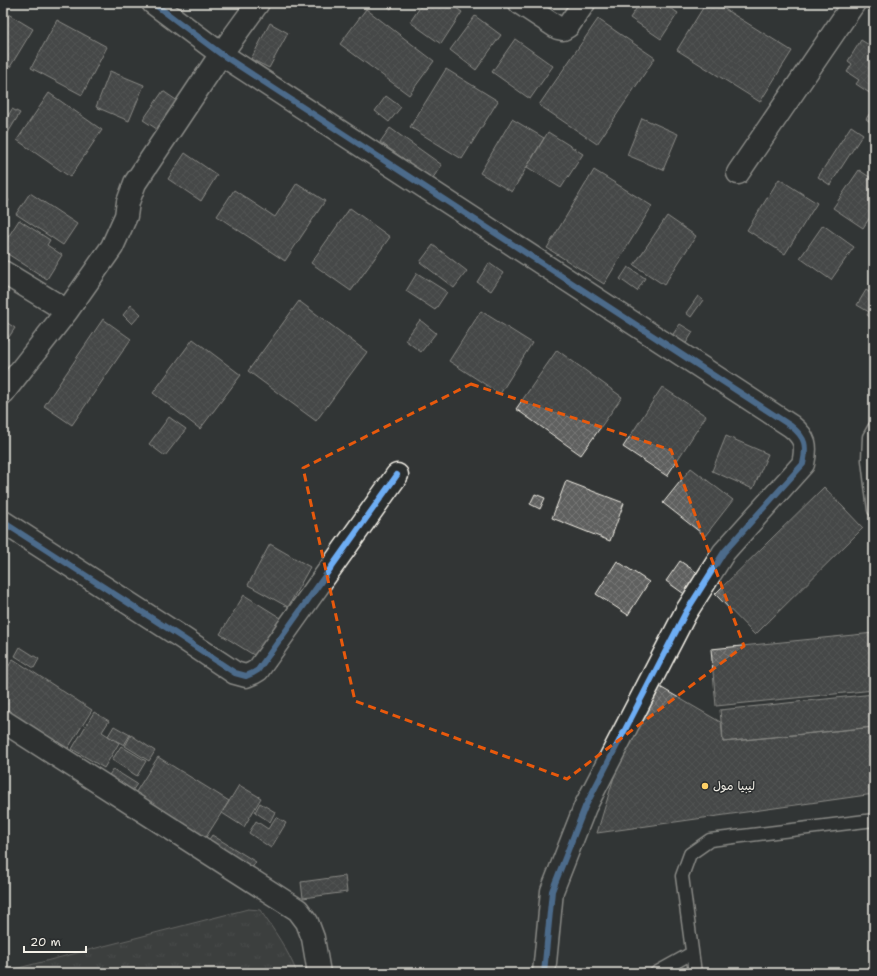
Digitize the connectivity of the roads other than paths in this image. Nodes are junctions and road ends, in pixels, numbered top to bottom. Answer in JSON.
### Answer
{"nodes":[{"id":1,"x":154,"y":3,"type":"edge"},
{"id":2,"x":258,"y":3,"type":"edge"},
{"id":3,"x":520,"y":3,"type":"edge"},
{"id":4,"x":584,"y":3,"type":"edge"},
{"id":5,"x":854,"y":3,"type":"edge"},
{"id":6,"x":221,"y":54,"type":"junction"},
{"id":7,"x":738,"y":173,"type":"dead end"},
{"id":8,"x":3,"y":272,"type":"edge"},
{"id":9,"x":66,"y":311,"type":"junction"},
{"id":10,"x":3,"y":393,"type":"edge"},
{"id":11,"x":874,"y":428,"type":"edge"},
{"id":12,"x":397,"y":475,"type":"dead end"},
{"id":13,"x":874,"y":510,"type":"edge"},
{"id":14,"x":3,"y":522,"type":"edge"},
{"id":15,"x":3,"y":721,"type":"edge"},
{"id":16,"x":874,"y":820,"type":"edge"},
{"id":17,"x":692,"y":953,"type":"junction"},
{"id":18,"x":319,"y":973,"type":"edge"},
{"id":19,"x":544,"y":973,"type":"edge"},
{"id":20,"x":656,"y":973,"type":"edge"},
{"id":21,"x":695,"y":973,"type":"edge"}],
"edges":[{"from":1,"to":6,"type":"street"},
{"from":2,"to":6,"type":"street"},
{"from":3,"to":4,"type":"street"},
{"from":5,"to":7,"type":"street"},
{"from":6,"to":9,"type":"street"},
{"from":6,"to":19,"type":"street"},
{"from":8,"to":9,"type":"street"},
{"from":9,"to":10,"type":"street"},
{"from":11,"to":13,"type":"lane"},
{"from":12,"to":14,"type":"street"},
{"from":15,"to":18,"type":"street"},
{"from":16,"to":17,"type":"lane"},
{"from":17,"to":20,"type":"lane"},
{"from":17,"to":21,"type":"lane"}]}
